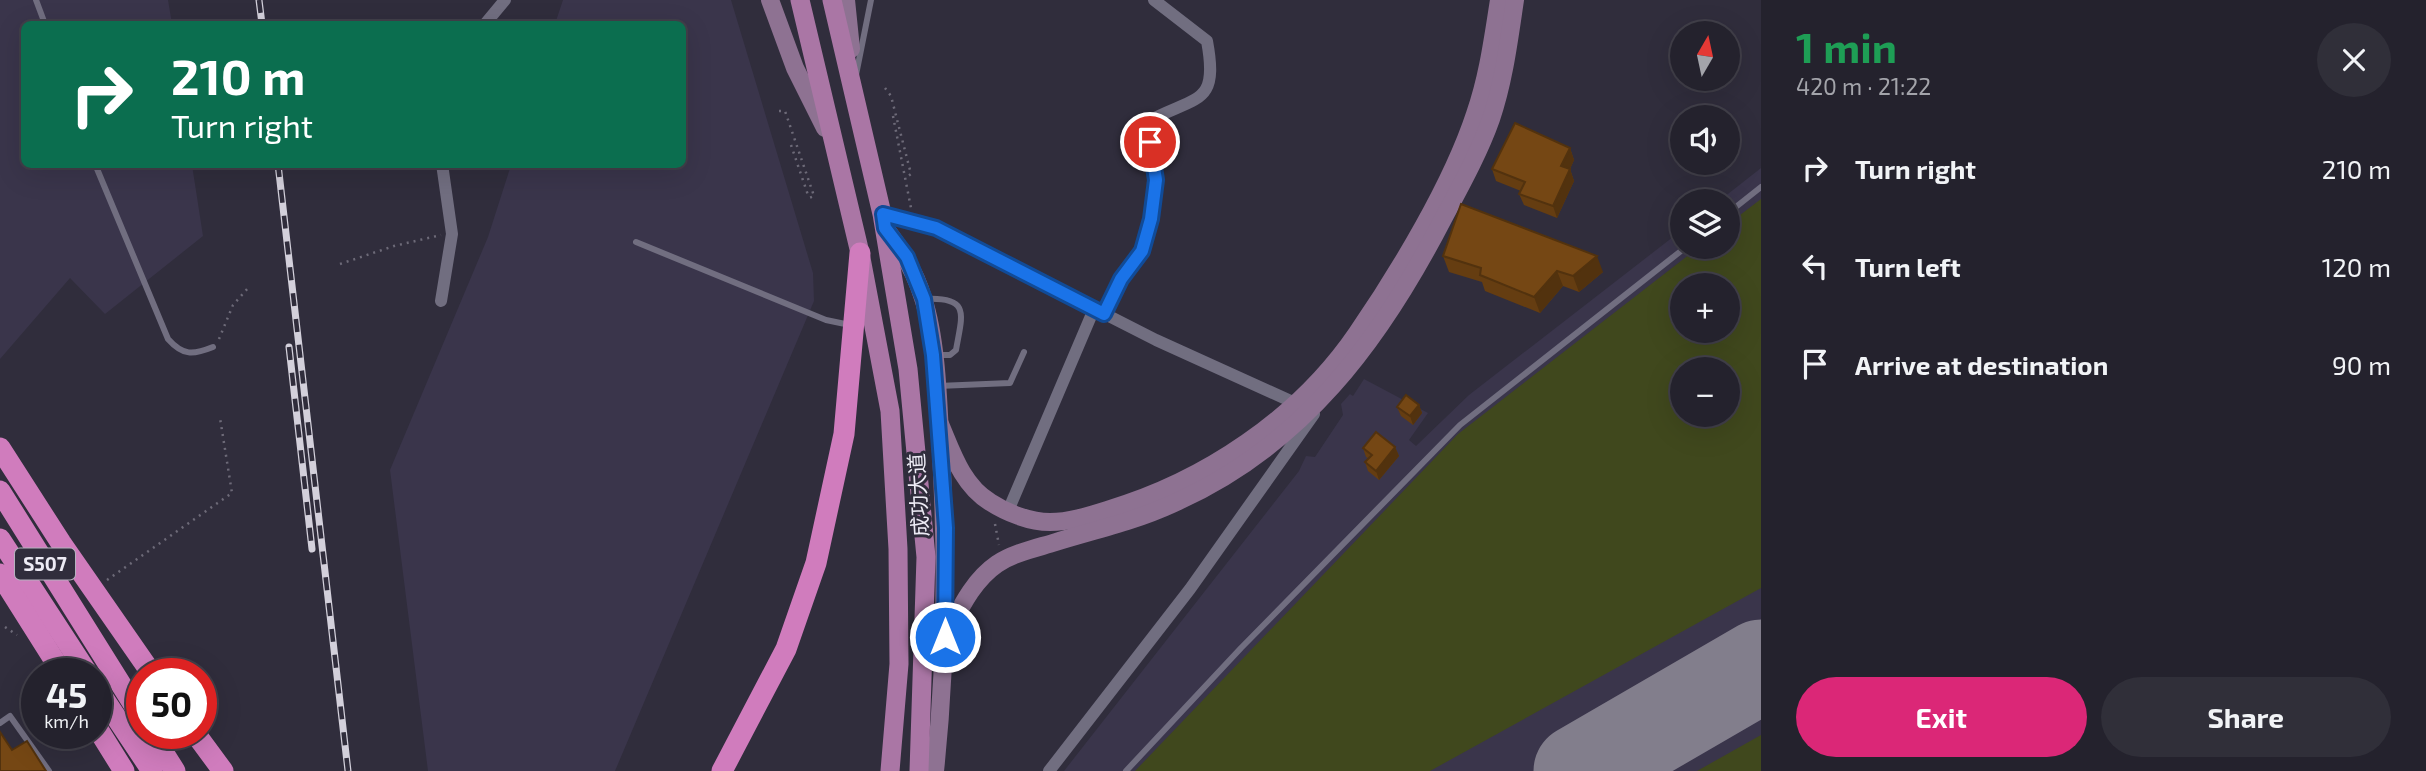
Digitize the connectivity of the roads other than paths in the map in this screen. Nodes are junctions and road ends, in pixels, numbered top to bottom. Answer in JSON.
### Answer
{"nodes":[{"id":1,"x":36,"y":0,"type":"edge"},
{"id":2,"x":505,"y":0,"type":"edge"},
{"id":3,"x":769,"y":0,"type":"edge"},
{"id":4,"x":800,"y":0,"type":"edge"},
{"id":5,"x":832,"y":0,"type":"edge"},
{"id":6,"x":845,"y":0,"type":"edge"},
{"id":7,"x":871,"y":0,"type":"edge"},
{"id":8,"x":1154,"y":0,"type":"edge"},
{"id":9,"x":1499,"y":0,"type":"edge"},
{"id":10,"x":1515,"y":0,"type":"edge"},
{"id":11,"x":43,"y":21,"type":"edge"},
{"id":12,"x":488,"y":21,"type":"edge"},
{"id":13,"x":854,"y":84,"type":"junction"},
{"id":14,"x":836,"y":149,"type":"junction"},
{"id":15,"x":97,"y":168,"type":"edge"},
{"id":16,"x":443,"y":168,"type":"edge"},
{"id":17,"x":1761,"y":187,"type":"edge"},
{"id":18,"x":1740,"y":204,"type":"edge"},
{"id":19,"x":884,"y":221,"type":"junction"},
{"id":20,"x":636,"y":242,"type":"dead end"},
{"id":21,"x":860,"y":253,"type":"junction"},
{"id":22,"x":1671,"y":259,"type":"edge"},
{"id":23,"x":924,"y":299,"type":"junction"},
{"id":24,"x":440,"y":301,"type":"dead end"},
{"id":25,"x":1099,"y":312,"type":"junction"},
{"id":26,"x":852,"y":325,"type":"junction"},
{"id":27,"x":213,"y":347,"type":"road end"},
{"id":28,"x":1024,"y":352,"type":"dead end"},
{"id":29,"x":933,"y":355,"type":"junction"},
{"id":30,"x":936,"y":386,"type":"junction"},
{"id":31,"x":1326,"y":396,"type":"junction"},
{"id":32,"x":1295,"y":402,"type":"junction"},
{"id":33,"x":940,"y":424,"type":"junction"},
{"id":34,"x":0,"y":448,"type":"edge"},
{"id":35,"x":0,"y":491,"type":"edge"},
{"id":36,"x":1001,"y":515,"type":"junction"},
{"id":37,"x":0,"y":539,"type":"edge"},
{"id":38,"x":0,"y":574,"type":"edge"},
{"id":39,"x":945,"y":637,"type":"junction"},
{"id":40,"x":53,"y":658,"type":"edge"},
{"id":41,"x":78,"y":658,"type":"edge"},
{"id":42,"x":141,"y":658,"type":"edge"},
{"id":43,"x":126,"y":692,"type":"edge"},
{"id":44,"x":112,"y":711,"type":"edge"},
{"id":45,"x":0,"y":723,"type":"edge"},
{"id":46,"x":110,"y":749,"type":"edge"},
{"id":47,"x":161,"y":749,"type":"edge"},
{"id":48,"x":207,"y":749,"type":"edge"},
{"id":49,"x":49,"y":771,"type":"edge"},
{"id":50,"x":124,"y":771,"type":"edge"},
{"id":51,"x":152,"y":771,"type":"edge"},
{"id":52,"x":175,"y":771,"type":"edge"},
{"id":53,"x":223,"y":771,"type":"edge"},
{"id":54,"x":722,"y":771,"type":"edge"},
{"id":55,"x":890,"y":771,"type":"edge"},
{"id":56,"x":919,"y":771,"type":"edge"},
{"id":57,"x":935,"y":771,"type":"edge"},
{"id":58,"x":1049,"y":771,"type":"edge"},
{"id":59,"x":1126,"y":771,"type":"edge"}],
"edges":[{"from":1,"to":11,"type":"lane"},
{"from":2,"to":12,"type":"street"},
{"from":3,"to":14,"type":"main road"},
{"from":4,"to":14,"type":"main road"},
{"from":5,"to":13,"type":"main road"},
{"from":6,"to":13,"type":"main road"},
{"from":7,"to":13,"type":"lane"},
{"from":8,"to":25,"type":"street"},
{"from":9,"to":32,"type":"main road"},
{"from":10,"to":31,"type":"main road"},
{"from":13,"to":19,"type":"main road"},
{"from":14,"to":21,"type":"main road"},
{"from":15,"to":27,"type":"lane"},
{"from":16,"to":24,"type":"street"},
{"from":17,"to":18,"type":"lane"},
{"from":19,"to":23,"type":"main road","name":"成功大道"},
{"from":19,"to":25,"type":"street"},
{"from":19,"to":56,"type":"main road"},
{"from":20,"to":26,"type":"lane"},
{"from":21,"to":26,"type":"highway"},
{"from":21,"to":55,"type":"main road"},
{"from":22,"to":59,"type":"lane"},
{"from":23,"to":29,"type":"main road","name":"成功大道"},
{"from":23,"to":29,"type":"lane"},
{"from":25,"to":32,"type":"street"},
{"from":25,"to":36,"type":"street"},
{"from":26,"to":54,"type":"highway"},
{"from":28,"to":30,"type":"lane"},
{"from":29,"to":30,"type":"main road","name":"成功大道"},
{"from":30,"to":33,"type":"main road","name":"成功大道"},
{"from":31,"to":39,"type":"main road"},
{"from":31,"to":58,"type":"street"},
{"from":32,"to":36,"type":"main road"},
{"from":33,"to":36,"type":"main road"},
{"from":33,"to":39,"type":"main road","name":"成功大道"},
{"from":34,"to":42,"type":"highway"},
{"from":35,"to":43,"type":"highway","number":"S507"},
{"from":37,"to":41,"type":"highway","number":"S507"},
{"from":38,"to":40,"type":"highway"},
{"from":39,"to":57,"type":"main road","name":"成功大道"},
{"from":44,"to":51,"type":"highway"},
{"from":45,"to":49,"type":"lane"},
{"from":46,"to":50,"type":"highway"},
{"from":47,"to":52,"type":"highway"},
{"from":48,"to":53,"type":"highway"}]}
